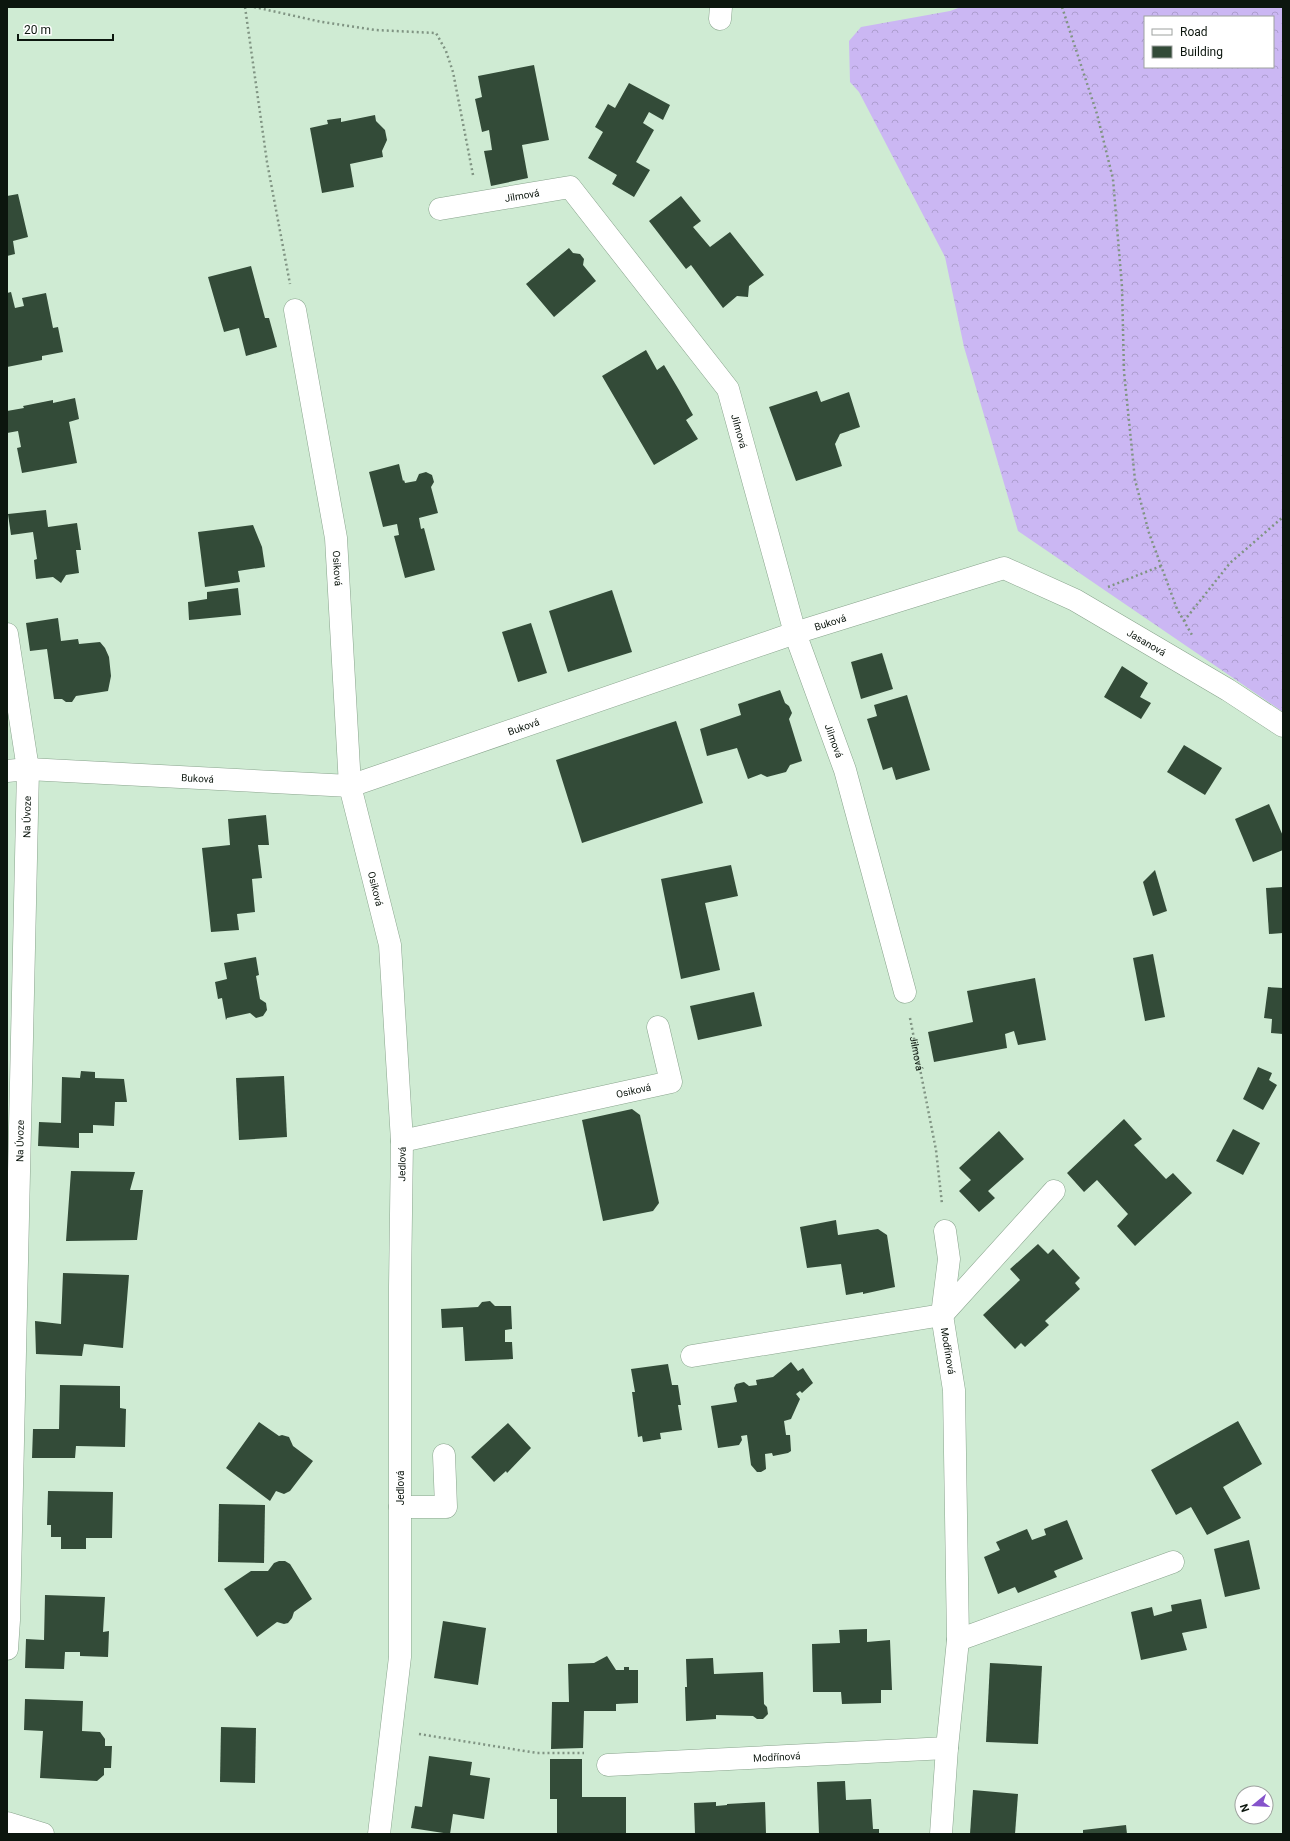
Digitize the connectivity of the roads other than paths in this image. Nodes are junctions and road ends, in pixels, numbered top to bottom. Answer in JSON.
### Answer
{"nodes":[{"id":1,"x":440,"y":208,"type":"dead end"},
{"id":2,"x":295,"y":310,"type":"road end"},
{"id":3,"x":1004,"y":568,"type":"joint"},
{"id":4,"x":795,"y":633,"type":"junction"},
{"id":5,"x":7,"y":634,"type":"edge"},
{"id":6,"x":1283,"y":726,"type":"edge"},
{"id":7,"x":18,"y":770,"type":"edge"},
{"id":8,"x":350,"y":786,"type":"junction"},
{"id":9,"x":905,"y":992,"type":"road end"},
{"id":10,"x":658,"y":1027,"type":"dead end"},
{"id":11,"x":402,"y":1141,"type":"junction"},
{"id":12,"x":1054,"y":1191,"type":"dead end"},
{"id":13,"x":945,"y":1231,"type":"road end"},
{"id":14,"x":942,"y":1315,"type":"junction"},
{"id":15,"x":692,"y":1356,"type":"dead end"},
{"id":16,"x":444,"y":1455,"type":"dead end"},
{"id":17,"x":400,"y":1507,"type":"junction"},
{"id":18,"x":1173,"y":1562,"type":"dead end"},
{"id":19,"x":958,"y":1640,"type":"junction"},
{"id":20,"x":7,"y":1649,"type":"edge"},
{"id":21,"x":947,"y":1748,"type":"junction"},
{"id":22,"x":608,"y":1765,"type":"road end"},
{"id":23,"x":7,"y":1823,"type":"edge"},
{"id":24,"x":43,"y":1834,"type":"edge"},
{"id":25,"x":379,"y":1834,"type":"edge"},
{"id":26,"x":941,"y":1834,"type":"edge"}],
"edges":[{"from":1,"to":4,"type":"street","name":"Jilmová"},
{"from":2,"to":8,"type":"street","name":"Osiková"},
{"from":3,"to":4,"type":"street","name":"Buková"},
{"from":3,"to":6,"type":"street","name":"Jasanová"},
{"from":4,"to":8,"type":"street","name":"Buková"},
{"from":4,"to":9,"type":"street","name":"Jilmová"},
{"from":5,"to":7,"type":"street","name":"Na Úvoze"},
{"from":7,"to":8,"type":"street","name":"Buková"},
{"from":7,"to":20,"type":"street","name":"Na Úvoze"},
{"from":8,"to":11,"type":"street","name":"Osiková"},
{"from":10,"to":11,"type":"street","name":"Osiková"},
{"from":11,"to":17,"type":"street","name":"Jedlová"},
{"from":12,"to":14,"type":"street"},
{"from":13,"to":14,"type":"street"},
{"from":14,"to":15,"type":"street","name":"Modřínová"},
{"from":14,"to":19,"type":"street","name":"Modřínová"},
{"from":16,"to":17,"type":"street"},
{"from":17,"to":25,"type":"street","name":"Jedlová"},
{"from":18,"to":19,"type":"street"},
{"from":19,"to":21,"type":"street","name":"Modřínová"},
{"from":21,"to":22,"type":"street","name":"Modřínová"},
{"from":21,"to":26,"type":"street","name":"Modřínová"},
{"from":23,"to":24,"type":"street"}]}
